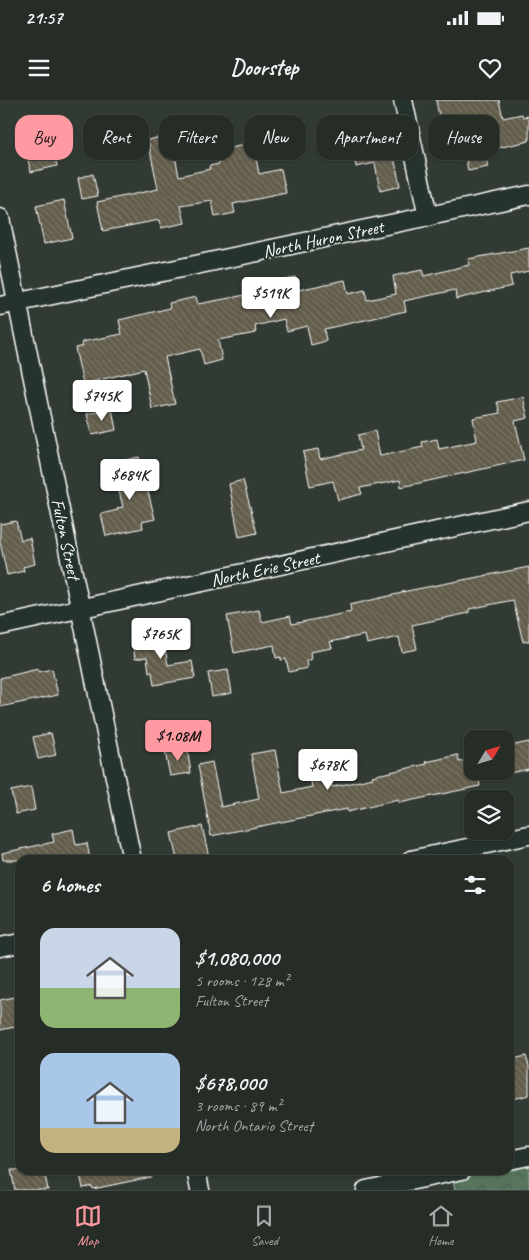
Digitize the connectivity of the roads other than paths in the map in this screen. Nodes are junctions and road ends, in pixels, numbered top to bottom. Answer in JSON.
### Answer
{"nodes":[{"id":1,"x":403,"y":100,"type":"edge"},
{"id":2,"x":529,"y":195,"type":"edge"},
{"id":3,"x":428,"y":217,"type":"junction"},
{"id":4,"x":0,"y":218,"type":"edge"},
{"id":5,"x":18,"y":303,"type":"junction"},
{"id":6,"x":0,"y":306,"type":"edge"},
{"id":7,"x":529,"y":511,"type":"edge"},
{"id":8,"x":81,"y":610,"type":"junction"},
{"id":9,"x":0,"y":626,"type":"edge"},
{"id":10,"x":529,"y":835,"type":"edge"},
{"id":11,"x":131,"y":855,"type":"edge"},
{"id":12,"x":435,"y":855,"type":"edge"},
{"id":13,"x":15,"y":944,"type":"edge"},
{"id":14,"x":0,"y":947,"type":"edge"},
{"id":15,"x":529,"y":1156,"type":"edge"},
{"id":16,"x":514,"y":1159,"type":"edge"},
{"id":17,"x":197,"y":1175,"type":"edge"},
{"id":18,"x":438,"y":1175,"type":"edge"},
{"id":19,"x":200,"y":1190,"type":"edge"},
{"id":20,"x":366,"y":1190,"type":"edge"}],
"edges":[{"from":1,"to":3,"type":"street"},
{"from":2,"to":3,"type":"street","name":"North Huron Street"},
{"from":3,"to":5,"type":"street","name":"North Huron Street"},
{"from":4,"to":5,"type":"street","name":"Fulton Street"},
{"from":5,"to":6,"type":"street","name":"North Huron Street"},
{"from":5,"to":8,"type":"street","name":"Fulton Street"},
{"from":7,"to":8,"type":"street","name":"North Erie Street"},
{"from":8,"to":9,"type":"street","name":"North Erie Street"},
{"from":8,"to":11,"type":"street","name":"Fulton Street"},
{"from":10,"to":12,"type":"street"},
{"from":13,"to":14,"type":"street"},
{"from":15,"to":16,"type":"street"},
{"from":17,"to":19,"type":"street"},
{"from":18,"to":20,"type":"street"}]}
